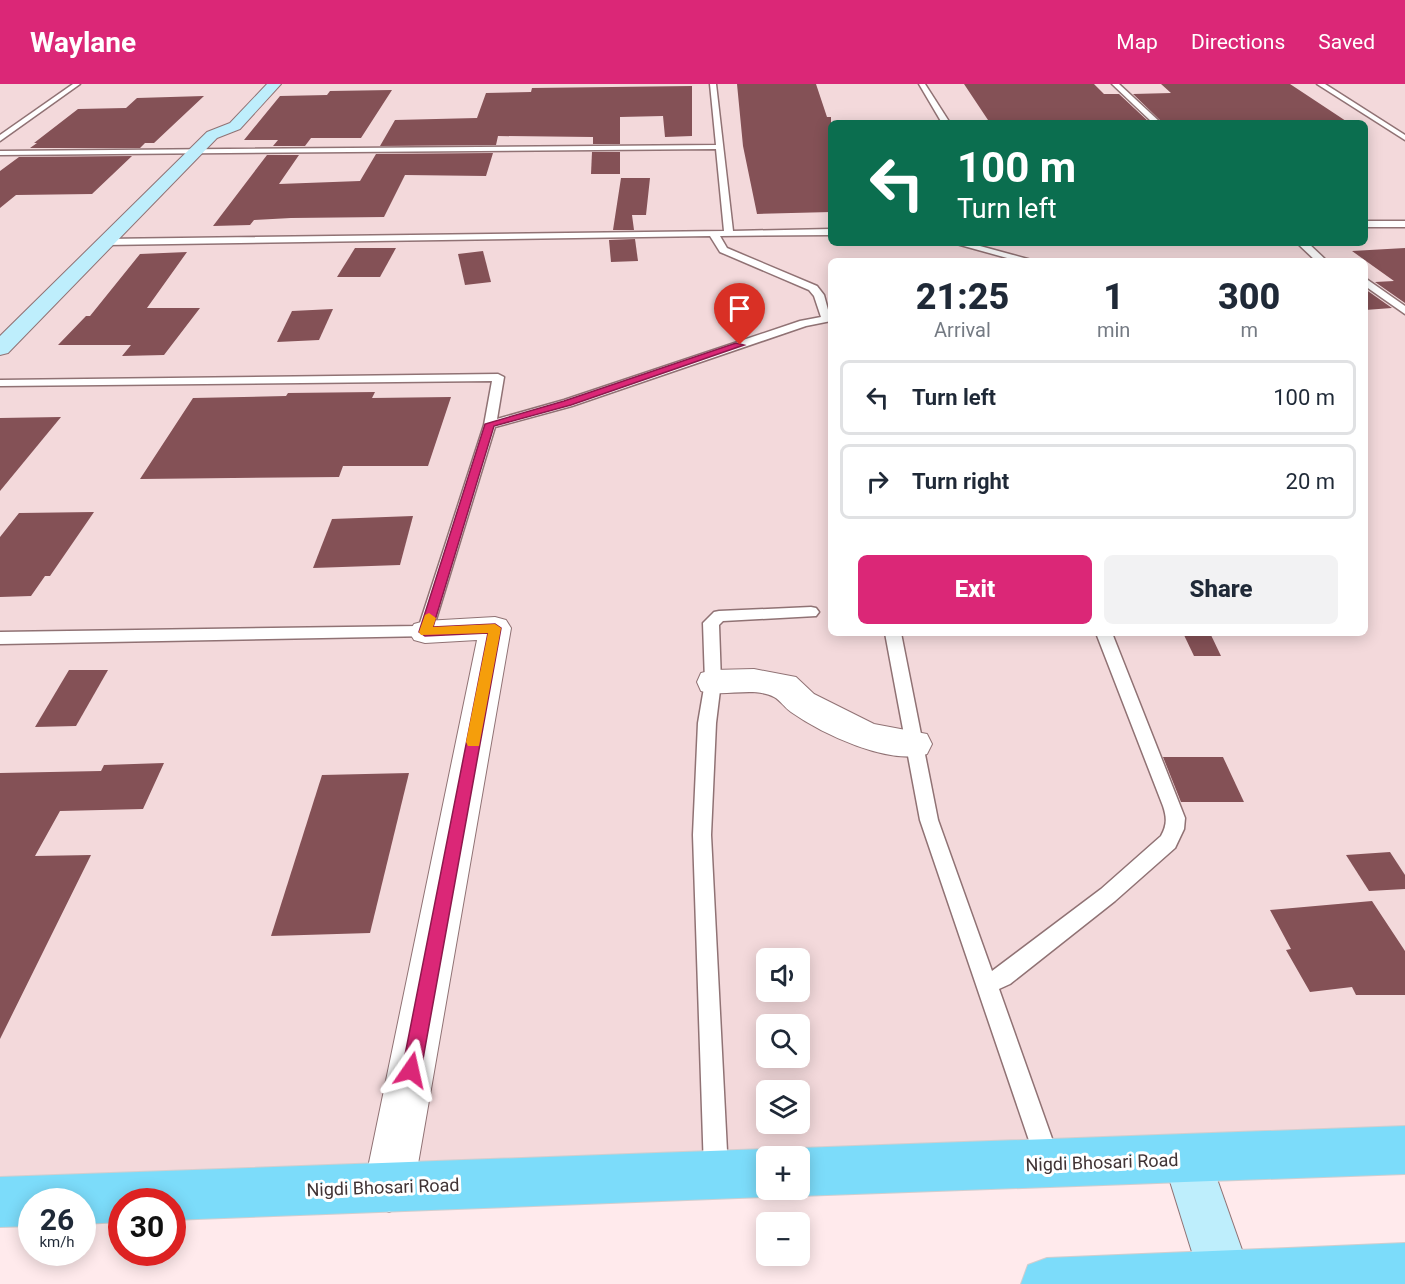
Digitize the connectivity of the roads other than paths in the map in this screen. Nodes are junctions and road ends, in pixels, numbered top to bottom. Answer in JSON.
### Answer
{"nodes":[{"id":1,"x":77,"y":84,"type":"edge"},
{"id":2,"x":274,"y":84,"type":"edge"},
{"id":3,"x":713,"y":84,"type":"edge"},
{"id":4,"x":922,"y":84,"type":"edge"},
{"id":5,"x":1115,"y":84,"type":"edge"},
{"id":6,"x":1320,"y":84,"type":"edge"},
{"id":7,"x":944,"y":120,"type":"edge"},
{"id":8,"x":1154,"y":120,"type":"edge"},
{"id":9,"x":1405,"y":138,"type":"edge"},
{"id":10,"x":0,"y":139,"type":"edge"},
{"id":11,"x":720,"y":147,"type":"junction"},
{"id":12,"x":196,"y":152,"type":"junction"},
{"id":13,"x":0,"y":153,"type":"edge"},
{"id":14,"x":1368,"y":224,"type":"edge"},
{"id":15,"x":1405,"y":224,"type":"edge"},
{"id":16,"x":828,"y":232,"type":"edge"},
{"id":17,"x":713,"y":233,"type":"junction"},
{"id":18,"x":729,"y":233,"type":"junction"},
{"id":19,"x":105,"y":242,"type":"junction"},
{"id":20,"x":970,"y":246,"type":"edge"},
{"id":21,"x":1305,"y":246,"type":"edge"},
{"id":22,"x":1018,"y":258,"type":"edge"},
{"id":23,"x":1319,"y":258,"type":"edge"},
{"id":24,"x":1368,"y":283,"type":"edge"},
{"id":25,"x":1405,"y":311,"type":"edge"},
{"id":26,"x":828,"y":316,"type":"edge"},
{"id":27,"x":828,"y":318,"type":"edge"},
{"id":28,"x":4,"y":340,"type":"edge"},
{"id":29,"x":0,"y":383,"type":"edge"},
{"id":30,"x":490,"y":424,"type":"junction"},
{"id":31,"x":810,"y":612,"type":"dead end"},
{"id":32,"x":425,"y":632,"type":"junction"},
{"id":33,"x":894,"y":636,"type":"edge"},
{"id":34,"x":1105,"y":636,"type":"edge"},
{"id":35,"x":0,"y":638,"type":"edge"},
{"id":36,"x":713,"y":682,"type":"junction"},
{"id":37,"x":915,"y":744,"type":"junction"},
{"id":38,"x":987,"y":984,"type":"junction"},
{"id":39,"x":1405,"y":1150,"type":"edge"},
{"id":40,"x":1187,"y":1159,"type":"junction"},
{"id":41,"x":1049,"y":1164,"type":"junction"},
{"id":42,"x":810,"y":1172,"type":"edge"},
{"id":43,"x":756,"y":1173,"type":"edge"},
{"id":44,"x":716,"y":1175,"type":"junction"},
{"id":45,"x":389,"y":1187,"type":"junction"},
{"id":46,"x":0,"y":1202,"type":"edge"},
{"id":47,"x":1405,"y":1269,"type":"edge"},
{"id":48,"x":1226,"y":1280,"type":"edge"},
{"id":49,"x":1047,"y":1284,"type":"edge"}],
"edges":[{"from":1,"to":10,"type":"lane"},
{"from":2,"to":12,"type":"street"},
{"from":3,"to":11,"type":"lane"},
{"from":4,"to":7,"type":"lane"},
{"from":5,"to":8,"type":"lane"},
{"from":6,"to":9,"type":"lane"},
{"from":11,"to":12,"type":"lane"},
{"from":11,"to":18,"type":"lane"},
{"from":12,"to":13,"type":"lane"},
{"from":12,"to":19,"type":"street"},
{"from":14,"to":15,"type":"lane"},
{"from":16,"to":18,"type":"lane"},
{"from":17,"to":18,"type":"lane"},
{"from":17,"to":19,"type":"lane"},
{"from":17,"to":26,"type":"lane"},
{"from":19,"to":28,"type":"street"},
{"from":20,"to":22,"type":"lane"},
{"from":21,"to":23,"type":"lane"},
{"from":24,"to":25,"type":"lane"},
{"from":27,"to":30,"type":"lane"},
{"from":29,"to":30,"type":"lane"},
{"from":30,"to":32,"type":"lane"},
{"from":31,"to":36,"type":"lane"},
{"from":32,"to":35,"type":"lane"},
{"from":32,"to":45,"type":"street"},
{"from":33,"to":37,"type":"lane"},
{"from":34,"to":38,"type":"lane"},
{"from":36,"to":37,"type":"street"},
{"from":36,"to":44,"type":"lane"},
{"from":37,"to":38,"type":"lane"},
{"from":38,"to":41,"type":"lane"},
{"from":39,"to":40,"type":"main road","name":"Nigdi Bhosari Road"},
{"from":40,"to":41,"type":"main road","name":"Nigdi Bhosari Road"},
{"from":40,"to":48,"type":"street"},
{"from":41,"to":42,"type":"main road","name":"Nigdi Bhosari Road"},
{"from":43,"to":44,"type":"main road","name":"Nigdi Bhosari Road"},
{"from":44,"to":45,"type":"main road","name":"Nigdi Bhosari Road"},
{"from":45,"to":46,"type":"main road","name":"Nigdi Bhosari Road"},
{"from":47,"to":48,"type":"main road"},
{"from":48,"to":49,"type":"main road"}]}
